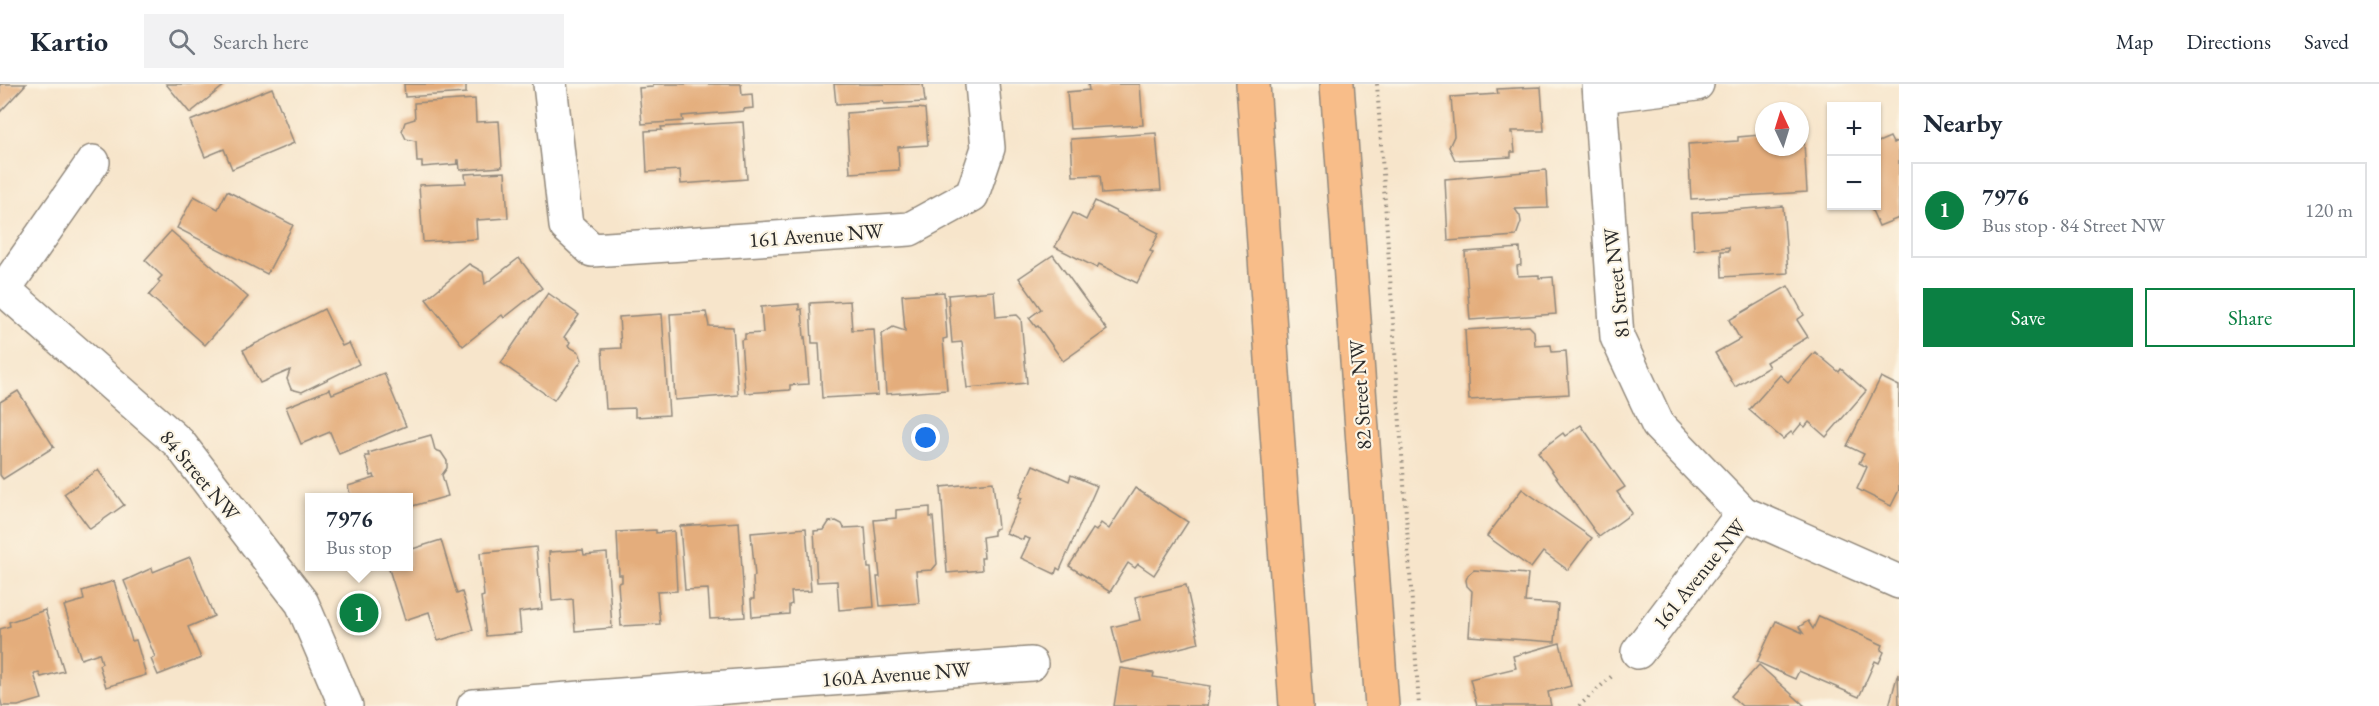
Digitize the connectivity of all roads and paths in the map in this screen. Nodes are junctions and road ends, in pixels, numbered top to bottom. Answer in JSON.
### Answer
{"nodes":[{"id":1,"x":550,"y":84,"type":"edge"},
{"id":2,"x":982,"y":84,"type":"edge"},
{"id":3,"x":1253,"y":84,"type":"edge"},
{"id":4,"x":1337,"y":84,"type":"edge"},
{"id":5,"x":1377,"y":84,"type":"edge"},
{"id":6,"x":1697,"y":84,"type":"edge"},
{"id":7,"x":1600,"y":90,"type":"edge"},
{"id":8,"x":93,"y":162,"type":"dead end"},
{"id":9,"x":2,"y":287,"type":"edge"},
{"id":10,"x":1743,"y":513,"type":"junction"},
{"id":11,"x":1899,"y":582,"type":"edge"},
{"id":12,"x":1638,"y":652,"type":"joint"},
{"id":13,"x":1031,"y":664,"type":"dead end"},
{"id":14,"x":346,"y":706,"type":"edge"},
{"id":15,"x":474,"y":706,"type":"edge"},
{"id":16,"x":1296,"y":706,"type":"edge"},
{"id":17,"x":1382,"y":706,"type":"edge"},
{"id":18,"x":1419,"y":706,"type":"edge"},
{"id":19,"x":1579,"y":706,"type":"edge"}],
"edges":[{"from":1,"to":2,"type":"street","name":"161 Avenue NW"},
{"from":3,"to":16,"type":"main road"},
{"from":4,"to":17,"type":"main road","name":"82 Street NW"},
{"from":5,"to":18,"type":"path"},
{"from":6,"to":7,"type":"street"},
{"from":7,"to":10,"type":"street","name":"81 Street NW"},
{"from":8,"to":9,"type":"street"},
{"from":9,"to":14,"type":"street","name":"84 Street NW"},
{"from":10,"to":11,"type":"street","name":"161 Avenue NW"},
{"from":10,"to":12,"type":"street","name":"161 Avenue NW"},
{"from":12,"to":19,"type":"path"},
{"from":13,"to":15,"type":"street","name":"160A Avenue NW"}]}
